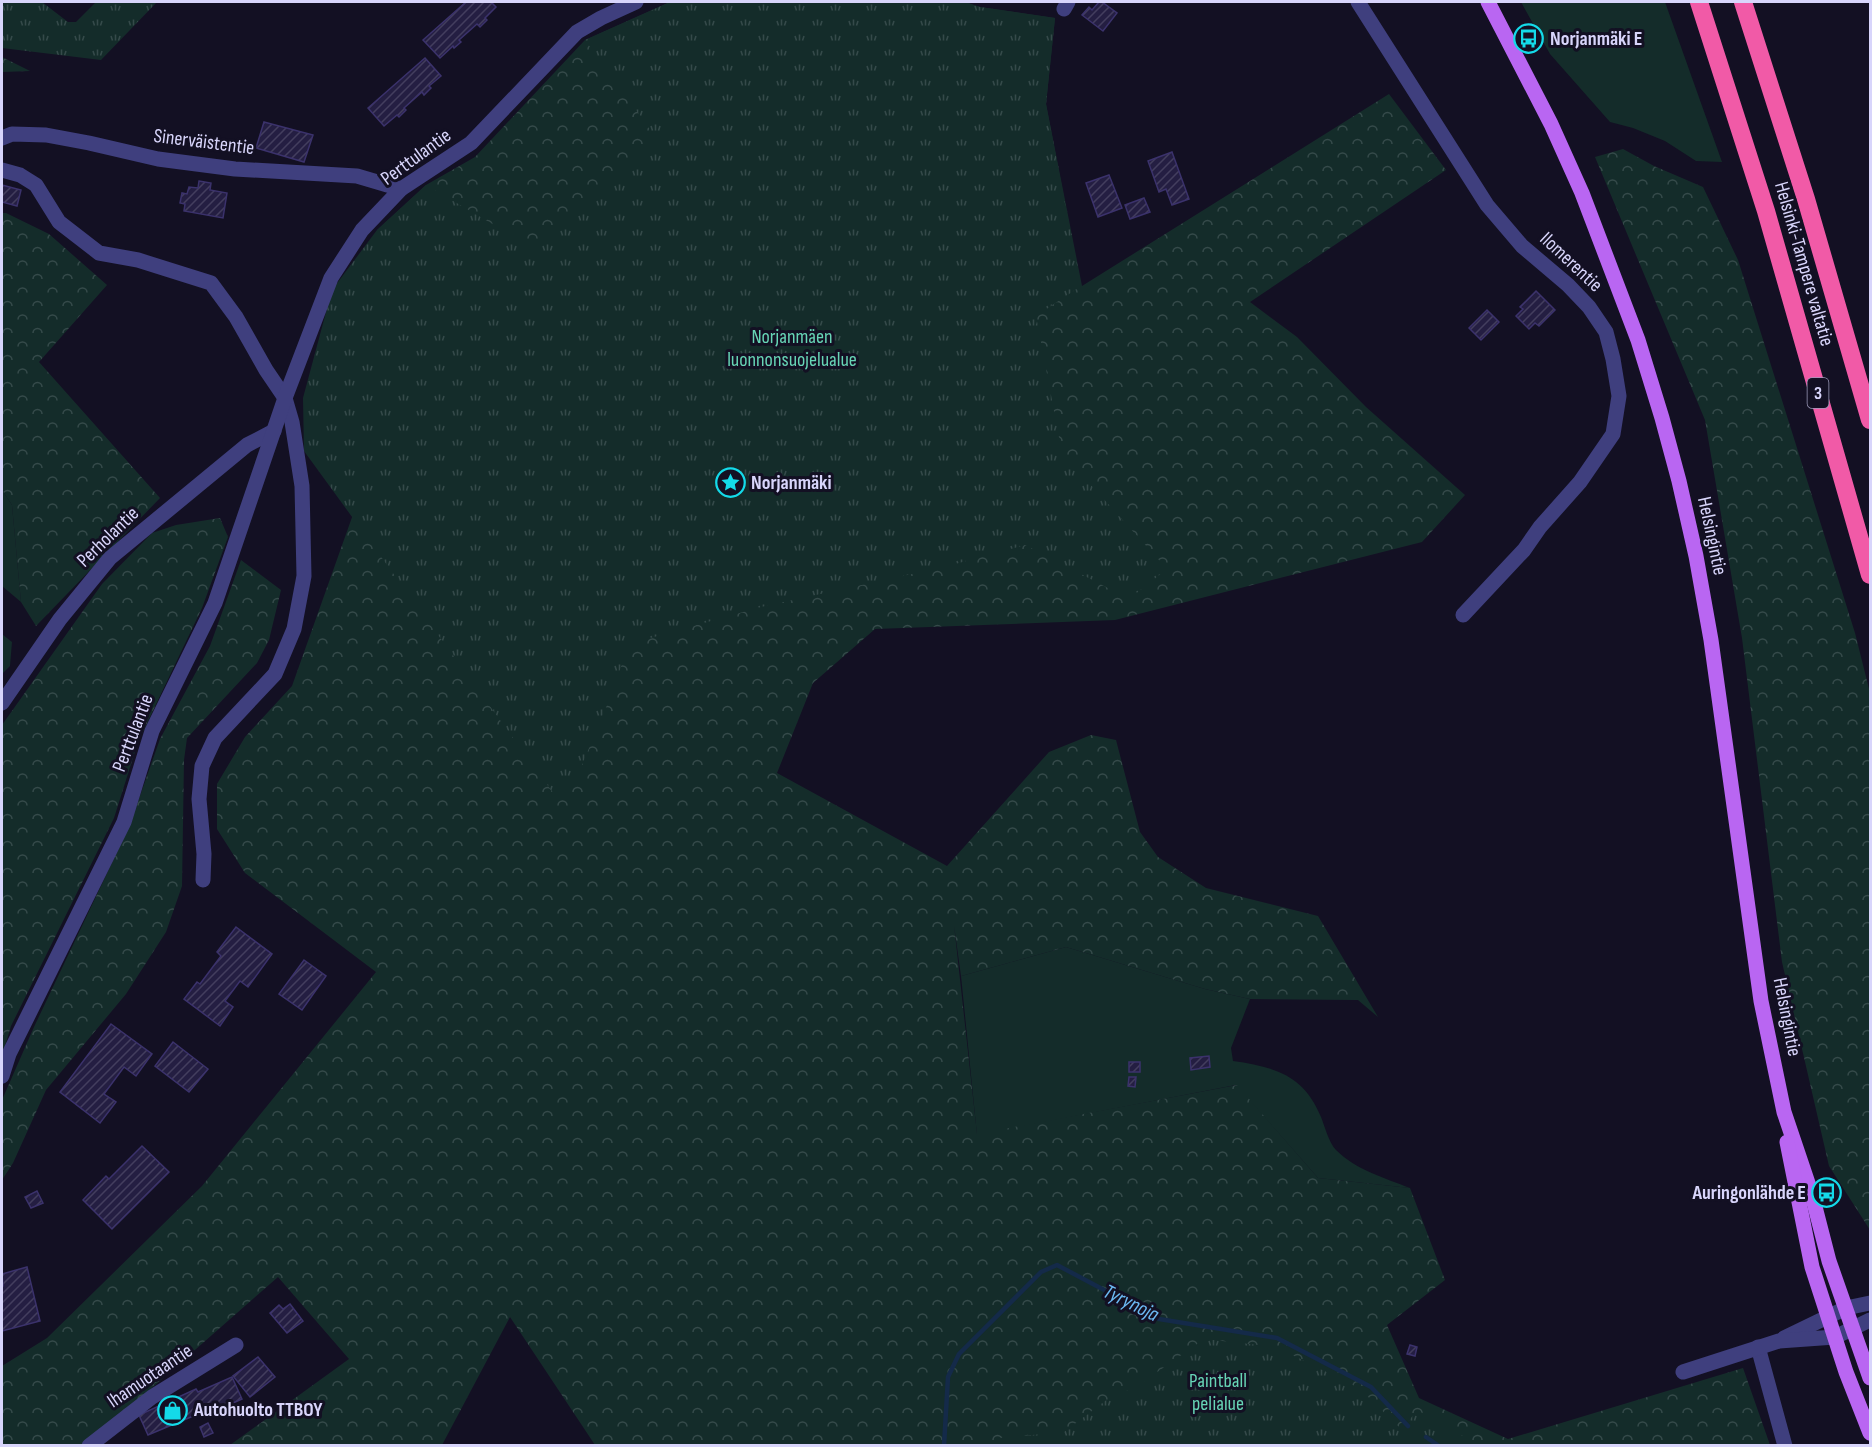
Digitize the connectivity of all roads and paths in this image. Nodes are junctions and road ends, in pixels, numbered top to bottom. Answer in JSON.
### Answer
{"nodes":[{"id":1,"x":636,"y":2,"type":"edge"},
{"id":2,"x":1358,"y":2,"type":"edge"},
{"id":3,"x":1488,"y":2,"type":"edge"},
{"id":4,"x":1699,"y":2,"type":"edge"},
{"id":5,"x":1743,"y":2,"type":"edge"},
{"id":6,"x":2,"y":138,"type":"edge"},
{"id":7,"x":2,"y":170,"type":"edge"},
{"id":8,"x":401,"y":189,"type":"junction"},
{"id":9,"x":285,"y":398,"type":"junction"},
{"id":10,"x":1870,"y":420,"type":"edge"},
{"id":11,"x":274,"y":431,"type":"junction"},
{"id":12,"x":1870,"y":575,"type":"edge"},
{"id":13,"x":1463,"y":615,"type":"dead end"},
{"id":14,"x":2,"y":703,"type":"edge"},
{"id":15,"x":203,"y":880,"type":"dead end"},
{"id":16,"x":2,"y":1076,"type":"edge"},
{"id":17,"x":1784,"y":1112,"type":"junction"},
{"id":18,"x":1870,"y":1303,"type":"edge"},
{"id":19,"x":1846,"y":1308,"type":"junction"},
{"id":20,"x":1828,"y":1316,"type":"junction"},
{"id":21,"x":1870,"y":1320,"type":"edge"},
{"id":22,"x":1853,"y":1329,"type":"junction"},
{"id":23,"x":1835,"y":1337,"type":"junction"},
{"id":24,"x":1779,"y":1341,"type":"junction"},
{"id":25,"x":236,"y":1345,"type":"dead end"},
{"id":26,"x":1758,"y":1347,"type":"junction"},
{"id":27,"x":1683,"y":1372,"type":"dead end"},
{"id":28,"x":1870,"y":1378,"type":"edge"},
{"id":29,"x":1870,"y":1432,"type":"edge"},
{"id":30,"x":89,"y":1446,"type":"edge"},
{"id":31,"x":1785,"y":1446,"type":"edge"}],
"edges":[{"from":1,"to":8,"type":"street","name":"Perttulantie"},
{"from":2,"to":13,"type":"street","name":"Ilomerentie"},
{"from":3,"to":17,"type":"main road","name":"Helsingintie"},
{"from":4,"to":12,"type":"highway","name":"Helsinki-Tampere valtatie","number":"3"},
{"from":5,"to":10,"type":"highway","name":"Helsinki-Tampere valtatie","number":"3"},
{"from":6,"to":8,"type":"street","name":"Sinerväistentie"},
{"from":7,"to":9,"type":"street"},
{"from":8,"to":9,"type":"street","name":"Perttulantie"},
{"from":9,"to":11,"type":"street","name":"Perttulantie"},
{"from":9,"to":15,"type":"street"},
{"from":11,"to":14,"type":"street","name":"Perholantie"},
{"from":11,"to":16,"type":"street","name":"Perttulantie"},
{"from":17,"to":19,"type":"main road","name":"Helsingintie"},
{"from":17,"to":20,"type":"main road","name":"Helsingintie"},
{"from":18,"to":19,"type":"street"},
{"from":19,"to":20,"type":"street"},
{"from":19,"to":22,"type":"main road","name":"Helsingintie"},
{"from":20,"to":23,"type":"main road","name":"Helsingintie"},
{"from":20,"to":24,"type":"street"},
{"from":21,"to":22,"type":"street"},
{"from":22,"to":23,"type":"street"},
{"from":22,"to":28,"type":"main road","name":"Helsingintie"},
{"from":23,"to":24,"type":"street"},
{"from":23,"to":29,"type":"main road","name":"Helsingintie"},
{"from":24,"to":26,"type":"street"},
{"from":25,"to":30,"type":"street","name":"Ihamuotaantie"},
{"from":26,"to":27,"type":"street"},
{"from":26,"to":31,"type":"street"}]}
